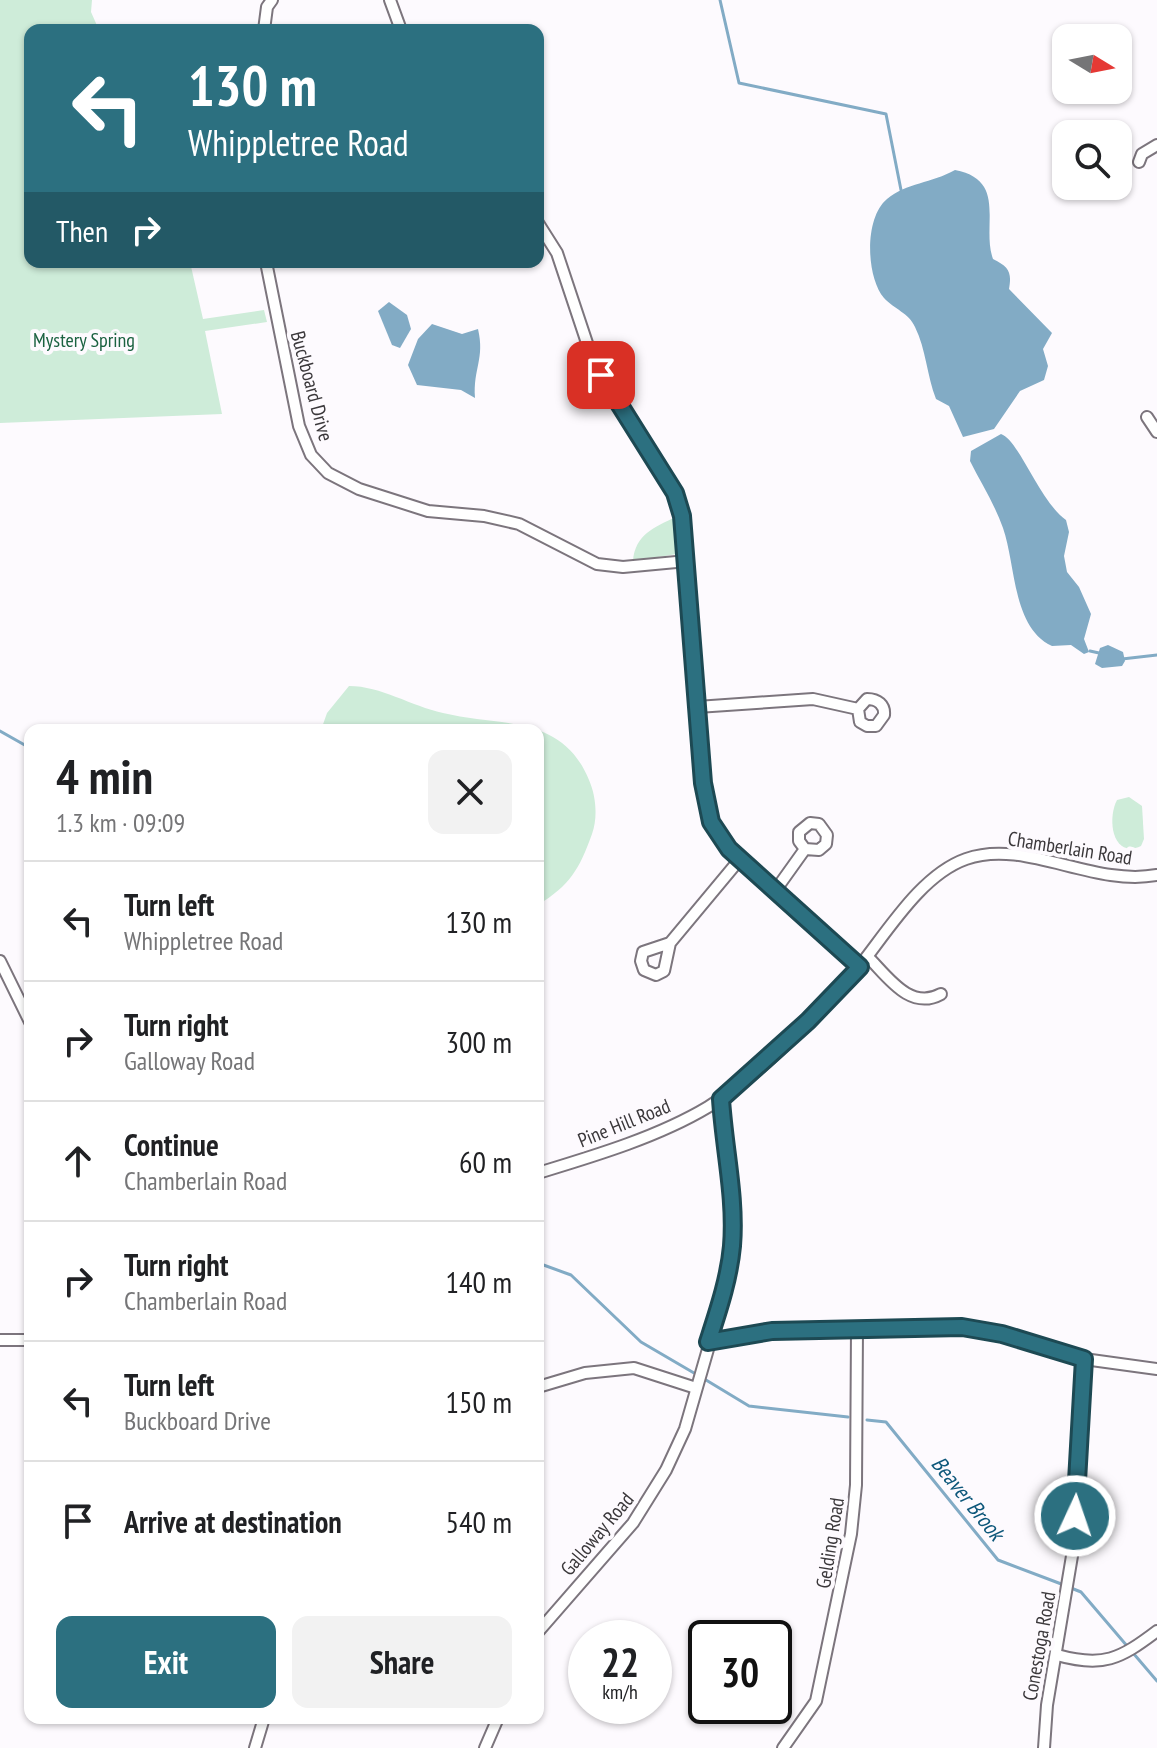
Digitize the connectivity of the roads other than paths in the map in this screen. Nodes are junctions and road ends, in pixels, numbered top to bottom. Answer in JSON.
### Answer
{"nodes":[{"id":1,"x":272,"y":0,"type":"edge"},
{"id":2,"x":390,"y":0,"type":"edge"},
{"id":3,"x":265,"y":24,"type":"edge"},
{"id":4,"x":399,"y":24,"type":"edge"},
{"id":5,"x":1157,"y":145,"type":"edge"},
{"id":6,"x":1139,"y":162,"type":"dead end"},
{"id":7,"x":544,"y":232,"type":"edge"},
{"id":8,"x":267,"y":268,"type":"edge"},
{"id":9,"x":1147,"y":417,"type":"dead end"},
{"id":10,"x":1157,"y":432,"type":"edge"},
{"id":11,"x":687,"y":561,"type":"junction"},
{"id":12,"x":697,"y":707,"type":"junction"},
{"id":13,"x":858,"y":709,"type":"dead end"},
{"id":14,"x":805,"y":849,"type":"dead end"},
{"id":15,"x":740,"y":859,"type":"junction"},
{"id":16,"x":1157,"y":875,"type":"edge"},
{"id":17,"x":775,"y":891,"type":"junction"},
{"id":18,"x":670,"y":943,"type":"dead end"},
{"id":19,"x":868,"y":957,"type":"junction"},
{"id":20,"x":0,"y":961,"type":"edge"},
{"id":21,"x":860,"y":967,"type":"junction"},
{"id":22,"x":941,"y":994,"type":"dead end"},
{"id":23,"x":24,"y":1005,"type":"edge"},
{"id":24,"x":721,"y":1099,"type":"junction"},
{"id":25,"x":544,"y":1171,"type":"edge"},
{"id":26,"x":857,"y":1329,"type":"junction"},
{"id":27,"x":0,"y":1340,"type":"edge"},
{"id":28,"x":24,"y":1340,"type":"edge"},
{"id":29,"x":708,"y":1342,"type":"junction"},
{"id":30,"x":1084,"y":1359,"type":"junction"},
{"id":31,"x":1157,"y":1369,"type":"edge"},
{"id":32,"x":544,"y":1385,"type":"edge"},
{"id":33,"x":696,"y":1388,"type":"junction"},
{"id":34,"x":544,"y":1625,"type":"edge"},
{"id":35,"x":1157,"y":1631,"type":"edge"},
{"id":36,"x":1057,"y":1655,"type":"junction"},
{"id":37,"x":262,"y":1724,"type":"edge"},
{"id":38,"x":495,"y":1724,"type":"edge"},
{"id":39,"x":255,"y":1748,"type":"edge"},
{"id":40,"x":485,"y":1748,"type":"edge"},
{"id":41,"x":783,"y":1748,"type":"edge"},
{"id":42,"x":1044,"y":1748,"type":"edge"}],
"edges":[{"from":1,"to":3,"type":"street"},
{"from":2,"to":4,"type":"street"},
{"from":5,"to":6,"type":"street"},
{"from":7,"to":11,"type":"street"},
{"from":8,"to":11,"type":"street","name":"Buckboard Drive"},
{"from":9,"to":10,"type":"street"},
{"from":11,"to":12,"type":"street"},
{"from":12,"to":13,"type":"street"},
{"from":12,"to":15,"type":"street"},
{"from":14,"to":17,"type":"street"},
{"from":15,"to":17,"type":"street"},
{"from":15,"to":18,"type":"street"},
{"from":16,"to":19,"type":"street","name":"Chamberlain Road"},
{"from":17,"to":21,"type":"street"},
{"from":19,"to":21,"type":"street","name":"Chamberlain Road"},
{"from":19,"to":22,"type":"street"},
{"from":20,"to":23,"type":"street"},
{"from":21,"to":24,"type":"street","name":"Chamberlain Road"},
{"from":24,"to":25,"type":"street","name":"Pine Hill Road"},
{"from":24,"to":29,"type":"street","name":"Galloway Road"},
{"from":26,"to":29,"type":"street"},
{"from":26,"to":30,"type":"street"},
{"from":26,"to":41,"type":"street","name":"Gelding Road"},
{"from":27,"to":28,"type":"street"},
{"from":29,"to":33,"type":"street","name":"Galloway Road"},
{"from":30,"to":31,"type":"street"},
{"from":30,"to":36,"type":"street","name":"Conestoga Road"},
{"from":32,"to":33,"type":"street"},
{"from":33,"to":34,"type":"street","name":"Galloway Road"},
{"from":35,"to":36,"type":"street"},
{"from":36,"to":42,"type":"street","name":"Conestoga Road"},
{"from":37,"to":39,"type":"street"},
{"from":38,"to":40,"type":"street"}]}
